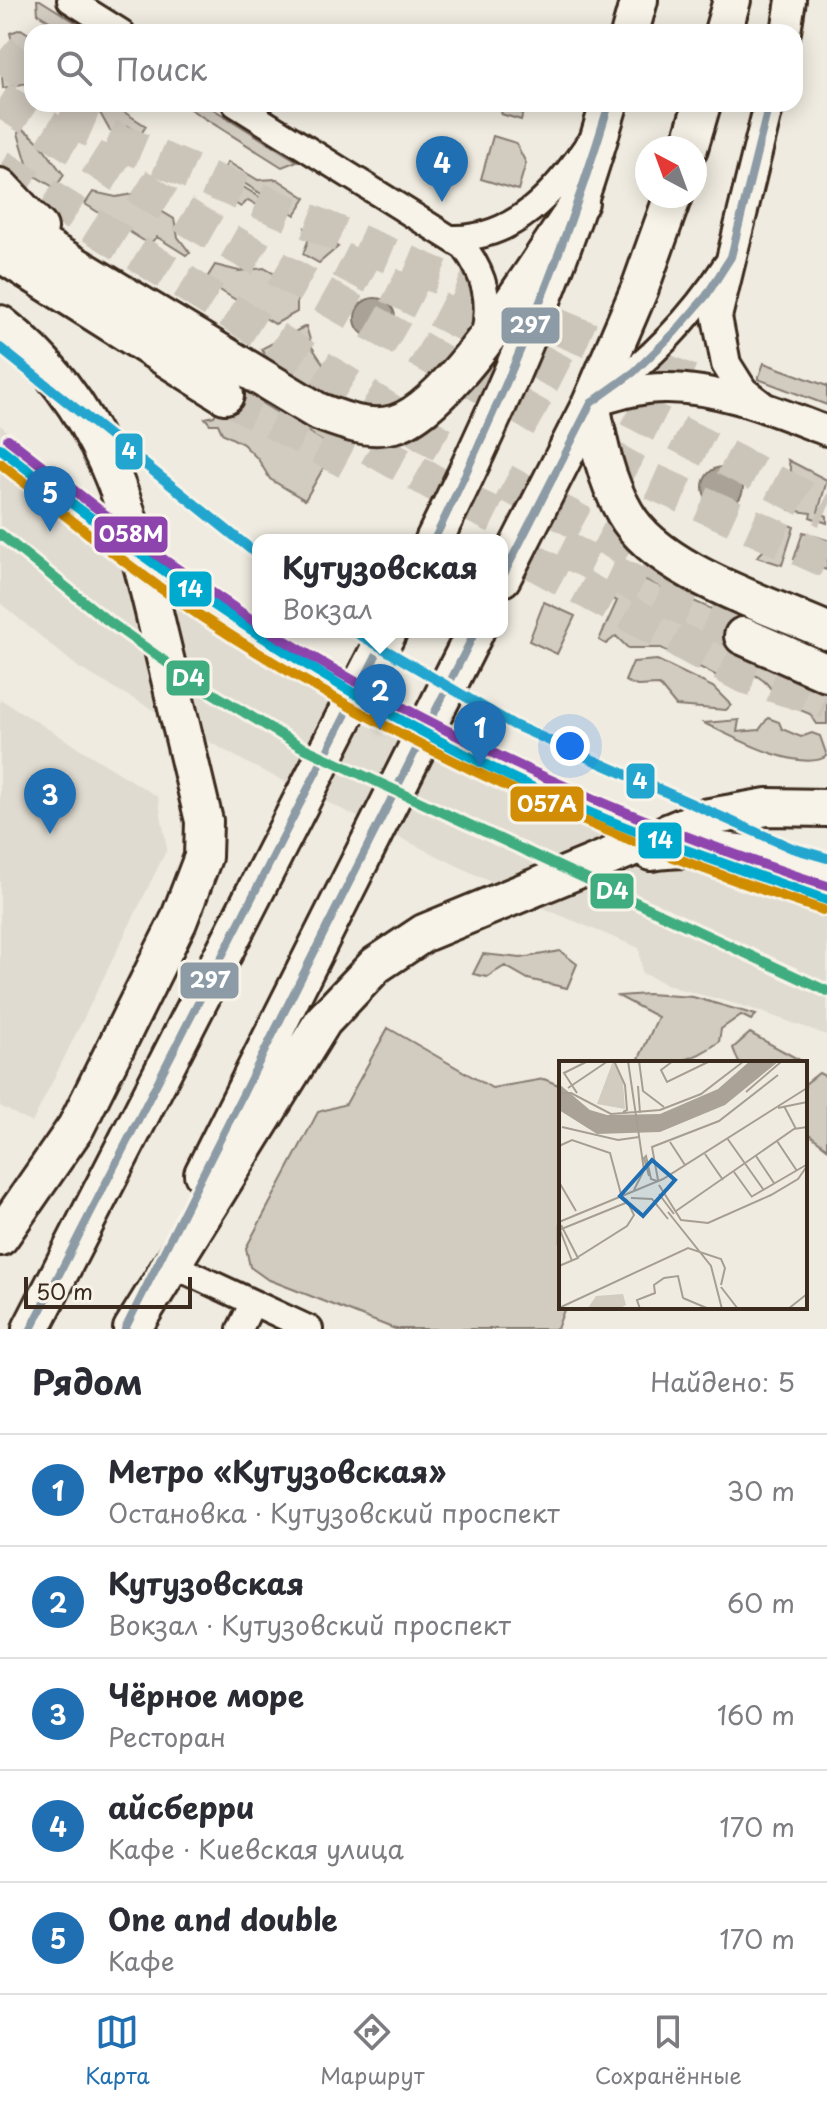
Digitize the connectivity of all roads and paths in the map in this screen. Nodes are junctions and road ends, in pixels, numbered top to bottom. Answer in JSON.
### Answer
{"nodes":[{"id":1,"x":70,"y":0,"type":"edge"},
{"id":2,"x":639,"y":0,"type":"edge"},
{"id":3,"x":732,"y":0,"type":"edge"},
{"id":4,"x":791,"y":0,"type":"edge"},
{"id":5,"x":108,"y":24,"type":"edge"},
{"id":6,"x":632,"y":24,"type":"edge"},
{"id":7,"x":725,"y":24,"type":"edge"},
{"id":8,"x":787,"y":24,"type":"edge"},
{"id":9,"x":248,"y":112,"type":"edge"},
{"id":10,"x":700,"y":112,"type":"edge"},
{"id":11,"x":767,"y":112,"type":"edge"},
{"id":12,"x":606,"y":113,"type":"edge"},
{"id":13,"x":693,"y":136,"type":"edge"},
{"id":14,"x":0,"y":187,"type":"edge"},
{"id":15,"x":580,"y":202,"type":"junction"},
{"id":16,"x":669,"y":208,"type":"edge"},
{"id":17,"x":0,"y":220,"type":"edge"},
{"id":18,"x":453,"y":238,"type":"junction"},
{"id":19,"x":0,"y":253,"type":"edge"},
{"id":20,"x":731,"y":257,"type":"junction"},
{"id":21,"x":86,"y":269,"type":"junction"},
{"id":22,"x":0,"y":324,"type":"edge"},
{"id":23,"x":483,"y":339,"type":"junction"},
{"id":24,"x":225,"y":395,"type":"tunnel mouth"},
{"id":25,"x":591,"y":403,"type":"junction"},
{"id":26,"x":765,"y":408,"type":"junction"},
{"id":27,"x":827,"y":431,"type":"edge"},
{"id":28,"x":437,"y":534,"type":"edge"},
{"id":29,"x":508,"y":566,"type":"edge"},
{"id":30,"x":757,"y":599,"type":"junction"},
{"id":31,"x":827,"y":618,"type":"edge"},
{"id":32,"x":827,"y":631,"type":"edge"},
{"id":33,"x":743,"y":636,"type":"tunnel mouth"},
{"id":34,"x":385,"y":638,"type":"edge"},
{"id":35,"x":473,"y":638,"type":"edge"},
{"id":36,"x":827,"y":673,"type":"edge"},
{"id":37,"x":827,"y":808,"type":"edge"},
{"id":38,"x":614,"y":858,"type":"junction"},
{"id":39,"x":827,"y":873,"type":"edge"},
{"id":40,"x":0,"y":1237,"type":"edge"},
{"id":41,"x":172,"y":1265,"type":"junction"},
{"id":42,"x":252,"y":1304,"type":"junction"},
{"id":43,"x":31,"y":1329,"type":"edge"},
{"id":44,"x":125,"y":1329,"type":"edge"},
{"id":45,"x":132,"y":1329,"type":"edge"},
{"id":46,"x":240,"y":1329,"type":"edge"},
{"id":47,"x":310,"y":1329,"type":"edge"}],
"edges":[{"from":1,"to":5,"type":"street"},
{"from":2,"to":6,"type":"main road"},
{"from":3,"to":7,"type":"main road"},
{"from":4,"to":8,"type":"street"},
{"from":9,"to":18,"type":"street"},
{"from":10,"to":13,"type":"main road"},
{"from":11,"to":20,"type":"street"},
{"from":12,"to":15,"type":"main road"},
{"from":12,"to":18,"type":"street"},
{"from":14,"to":21,"type":"main road"},
{"from":15,"to":23,"type":"main road"},
{"from":15,"to":28,"type":"main road"},
{"from":16,"to":25,"type":"main road"},
{"from":17,"to":21,"type":"main road"},
{"from":18,"to":23,"type":"street"},
{"from":19,"to":24,"type":"main road"},
{"from":20,"to":25,"type":"street"},
{"from":20,"to":26,"type":"street"},
{"from":21,"to":23,"type":"main road"},
{"from":22,"to":40,"type":"main road"},
{"from":25,"to":26,"type":"street"},
{"from":25,"to":29,"type":"main road"},
{"from":25,"to":30,"type":"main road"},
{"from":26,"to":27,"type":"street"},
{"from":30,"to":31,"type":"main road"},
{"from":30,"to":32,"type":"main road"},
{"from":33,"to":36,"type":"main road"},
{"from":34,"to":43,"type":"main road"},
{"from":35,"to":44,"type":"main road"},
{"from":37,"to":38,"type":"main road"},
{"from":38,"to":39,"type":"main road"},
{"from":38,"to":41,"type":"main road"},
{"from":41,"to":42,"type":"street"},
{"from":41,"to":45,"type":"main road"},
{"from":42,"to":46,"type":"street"},
{"from":42,"to":47,"type":"street"}]}
